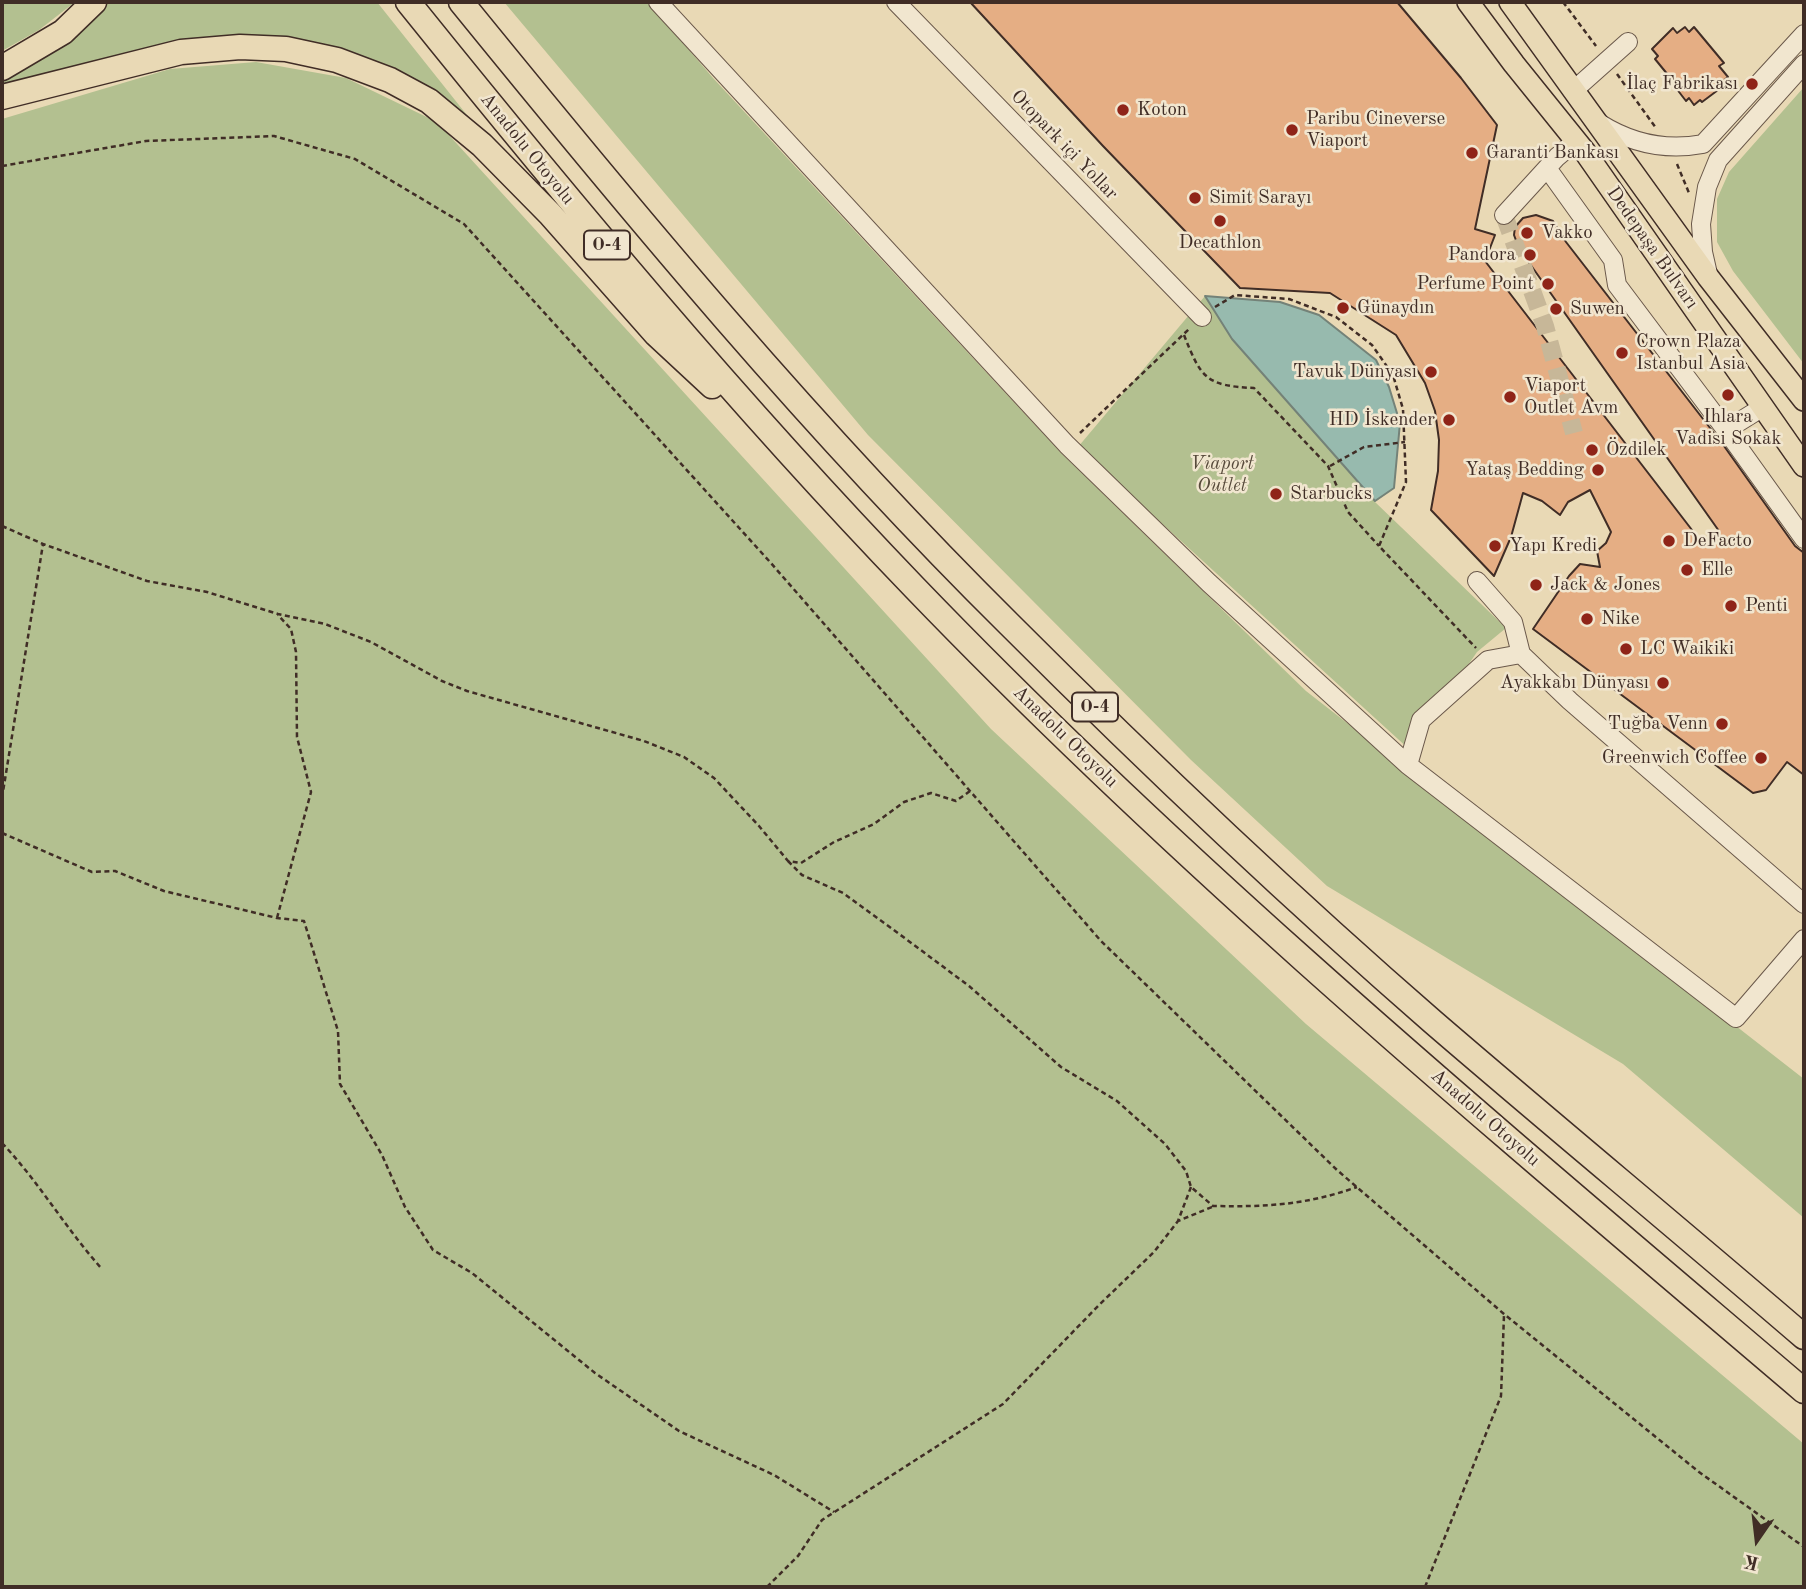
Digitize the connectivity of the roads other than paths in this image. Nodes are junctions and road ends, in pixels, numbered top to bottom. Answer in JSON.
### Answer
{"nodes":[{"id":1,"x":94,"y":2,"type":"edge"},
{"id":2,"x":408,"y":2,"type":"edge"},
{"id":3,"x":461,"y":2,"type":"edge"},
{"id":4,"x":658,"y":2,"type":"edge"},
{"id":5,"x":896,"y":2,"type":"edge"},
{"id":6,"x":1468,"y":2,"type":"edge"},
{"id":7,"x":1510,"y":2,"type":"edge"},
{"id":8,"x":1804,"y":34,"type":"edge"},
{"id":9,"x":1628,"y":42,"type":"dead end"},
{"id":10,"x":1804,"y":64,"type":"edge"},
{"id":11,"x":2,"y":68,"type":"edge"},
{"id":12,"x":1573,"y":91,"type":"junction"},
{"id":13,"x":2,"y":97,"type":"edge"},
{"id":14,"x":1592,"y":118,"type":"junction"},
{"id":15,"x":1576,"y":141,"type":"junction"},
{"id":16,"x":1547,"y":168,"type":"junction"},
{"id":17,"x":1504,"y":215,"type":"dead end"},
{"id":18,"x":1708,"y":277,"type":"junction"},
{"id":19,"x":1202,"y":317,"type":"road end"},
{"id":20,"x":1804,"y":400,"type":"edge"},
{"id":21,"x":1763,"y":407,"type":"junction"},
{"id":22,"x":1726,"y":430,"type":"junction"},
{"id":23,"x":1804,"y":466,"type":"edge"},
{"id":24,"x":815,"y":482,"type":"junction"},
{"id":25,"x":1804,"y":538,"type":"edge"},
{"id":26,"x":1477,"y":581,"type":"dead end"},
{"id":27,"x":1521,"y":654,"type":"junction"},
{"id":28,"x":1408,"y":765,"type":"junction"},
{"id":29,"x":1804,"y":904,"type":"edge"},
{"id":30,"x":1804,"y":939,"type":"edge"},
{"id":31,"x":1804,"y":1337,"type":"edge"},
{"id":32,"x":1804,"y":1391,"type":"edge"}],
"edges":[{"from":1,"to":11,"type":"highway"},
{"from":2,"to":24,"type":"highway","name":"Anadolu Otoyolu","number":"O-4"},
{"from":3,"to":31,"type":"highway","name":"Anadolu Otoyolu","number":"O-4"},
{"from":4,"to":28,"type":"street"},
{"from":5,"to":19,"type":"street","name":"Otopark içi Yollar"},
{"from":6,"to":15,"type":"main road","name":"Dedepaşa Bulvarı"},
{"from":7,"to":12,"type":"main road","name":"Dedepaşa Bulvarı"},
{"from":8,"to":14,"type":"street"},
{"from":9,"to":12,"type":"street"},
{"from":10,"to":18,"type":"street"},
{"from":12,"to":14,"type":"main road","name":"Dedepaşa Bulvarı"},
{"from":13,"to":24,"type":"highway"},
{"from":14,"to":18,"type":"main road","name":"Dedepaşa Bulvarı"},
{"from":15,"to":16,"type":"street"},
{"from":15,"to":21,"type":"main road","name":"Dedepaşa Bulvarı"},
{"from":16,"to":17,"type":"street"},
{"from":16,"to":22,"type":"street"},
{"from":18,"to":20,"type":"main road","name":"Dedepaşa Bulvarı"},
{"from":21,"to":22,"type":"street"},
{"from":21,"to":23,"type":"main road","name":"Dedepaşa Bulvarı"},
{"from":22,"to":25,"type":"street"},
{"from":24,"to":32,"type":"highway","name":"Anadolu Otoyolu","number":"O-4"},
{"from":26,"to":27,"type":"street"},
{"from":27,"to":28,"type":"street"},
{"from":27,"to":29,"type":"street"},
{"from":28,"to":30,"type":"street"}]}
